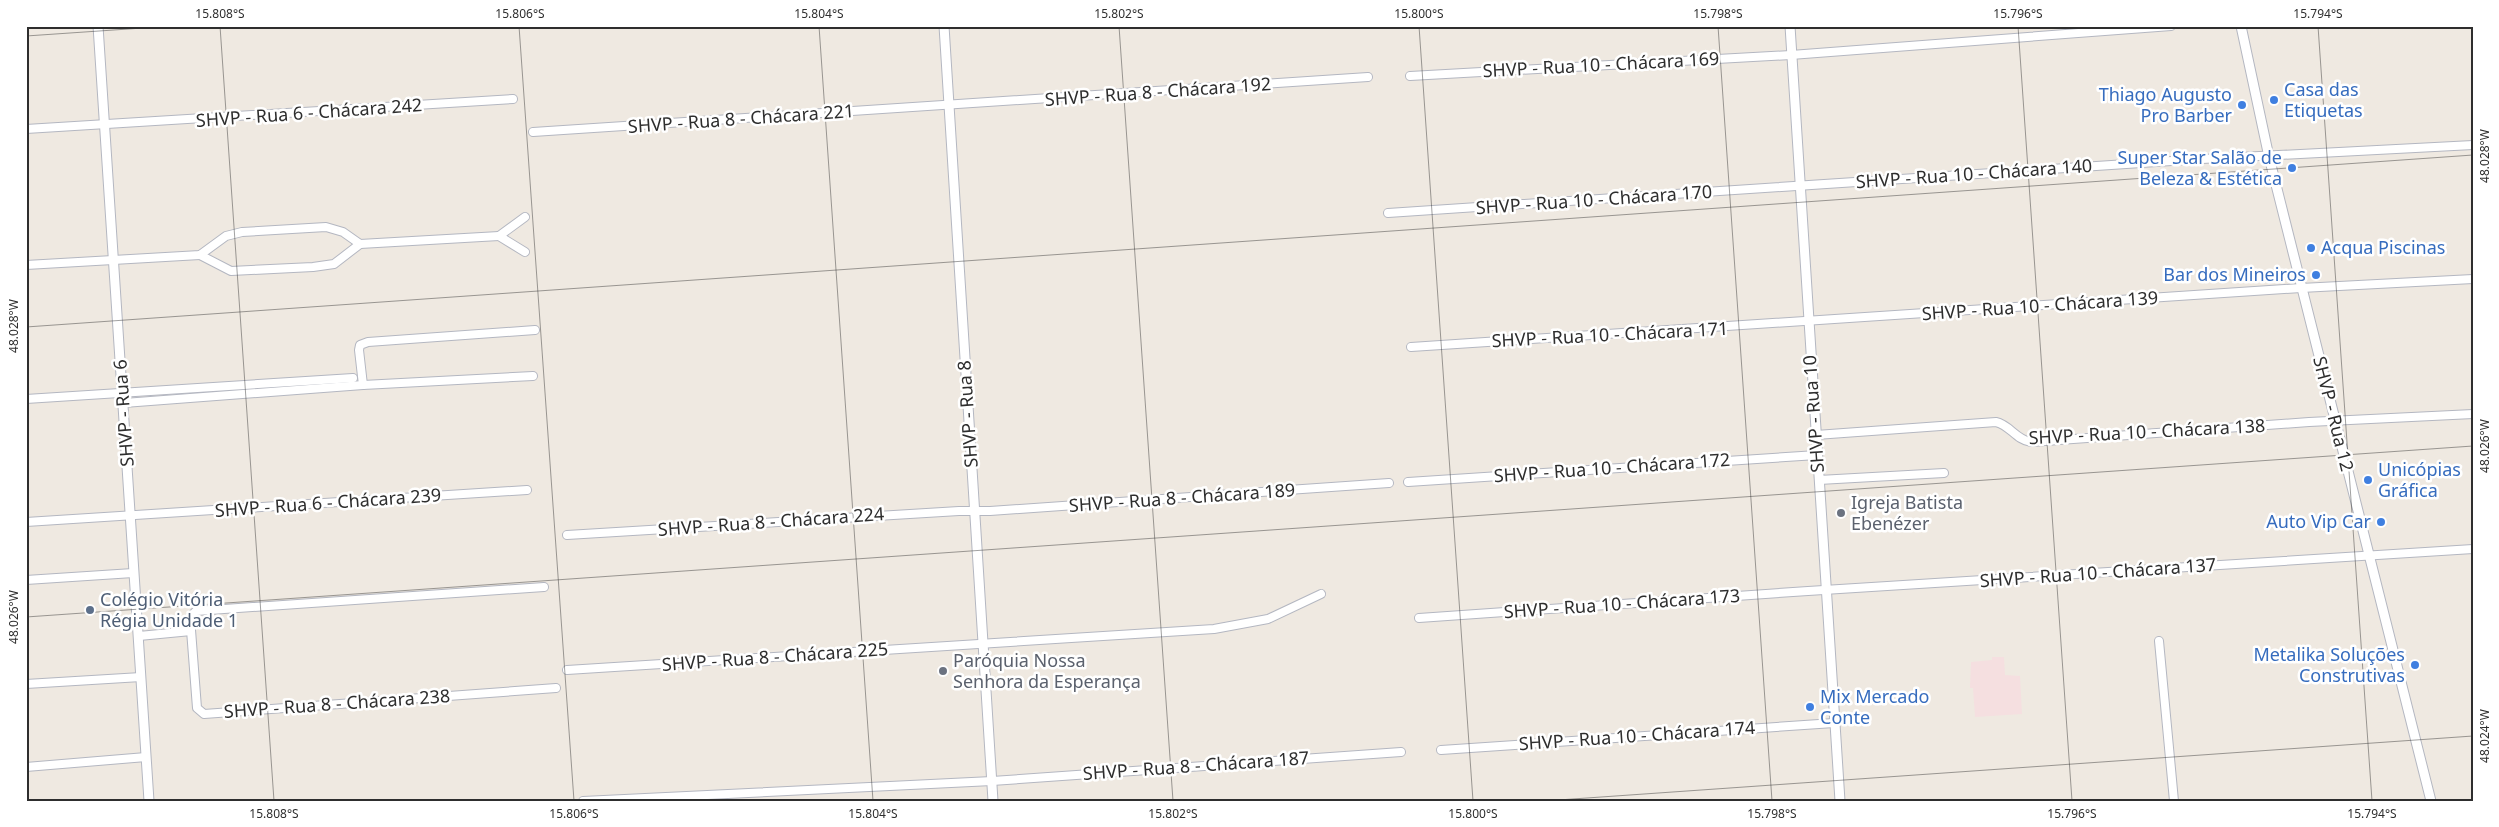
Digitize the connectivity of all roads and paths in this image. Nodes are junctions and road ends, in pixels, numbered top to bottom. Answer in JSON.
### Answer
{"nodes":[{"id":1,"x":98,"y":26,"type":"edge"},
{"id":2,"x":944,"y":26,"type":"edge"},
{"id":3,"x":1790,"y":26,"type":"edge"},
{"id":4,"x":2171,"y":26,"type":"edge"},
{"id":5,"x":2241,"y":26,"type":"edge"},
{"id":6,"x":1792,"y":55,"type":"junction"},
{"id":7,"x":1410,"y":76,"type":"dead end"},
{"id":8,"x":1368,"y":77,"type":"dead end"},
{"id":9,"x":513,"y":99,"type":"dead end"},
{"id":10,"x":948,"y":106,"type":"junction"},
{"id":11,"x":105,"y":126,"type":"junction"},
{"id":12,"x":26,"y":129,"type":"edge"},
{"id":13,"x":533,"y":132,"type":"dead end"},
{"id":14,"x":2473,"y":145,"type":"edge"},
{"id":15,"x":2268,"y":157,"type":"junction"},
{"id":16,"x":1800,"y":185,"type":"junction"},
{"id":17,"x":1388,"y":213,"type":"dead end"},
{"id":18,"x":526,"y":217,"type":"dead end"},
{"id":19,"x":499,"y":236,"type":"junction"},
{"id":20,"x":360,"y":244,"type":"junction"},
{"id":21,"x":525,"y":252,"type":"dead end"},
{"id":22,"x":200,"y":255,"type":"junction"},
{"id":23,"x":114,"y":260,"type":"junction"},
{"id":24,"x":26,"y":265,"type":"edge"},
{"id":25,"x":2473,"y":279,"type":"edge"},
{"id":26,"x":2301,"y":288,"type":"junction"},
{"id":27,"x":1809,"y":322,"type":"junction"},
{"id":28,"x":535,"y":330,"type":"dead end"},
{"id":29,"x":1410,"y":347,"type":"dead end"},
{"id":30,"x":533,"y":376,"type":"dead end"},
{"id":31,"x":353,"y":378,"type":"dead end"},
{"id":32,"x":363,"y":385,"type":"junction"},
{"id":33,"x":123,"y":398,"type":"junction"},
{"id":34,"x":26,"y":399,"type":"edge"},
{"id":35,"x":2473,"y":414,"type":"edge"},
{"id":36,"x":2334,"y":421,"type":"junction"},
{"id":37,"x":1816,"y":434,"type":"junction"},
{"id":38,"x":1817,"y":455,"type":"junction"},
{"id":39,"x":1944,"y":473,"type":"dead end"},
{"id":40,"x":1819,"y":480,"type":"junction"},
{"id":41,"x":1408,"y":482,"type":"dead end"},
{"id":42,"x":1390,"y":483,"type":"dead end"},
{"id":43,"x":527,"y":490,"type":"dead end"},
{"id":44,"x":974,"y":510,"type":"junction"},
{"id":45,"x":130,"y":515,"type":"junction"},
{"id":46,"x":26,"y":522,"type":"edge"},
{"id":47,"x":567,"y":535,"type":"dead end"},
{"id":48,"x":2473,"y":549,"type":"edge"},
{"id":49,"x":2370,"y":557,"type":"junction"},
{"id":50,"x":133,"y":573,"type":"junction"},
{"id":51,"x":26,"y":580,"type":"edge"},
{"id":52,"x":544,"y":587,"type":"dead end"},
{"id":53,"x":1826,"y":590,"type":"junction"},
{"id":54,"x":1321,"y":594,"type":"dead end"},
{"id":55,"x":1419,"y":618,"type":"dead end"},
{"id":56,"x":191,"y":632,"type":"junction"},
{"id":57,"x":138,"y":636,"type":"junction"},
{"id":58,"x":2158,"y":640,"type":"dead end"},
{"id":59,"x":984,"y":642,"type":"junction"},
{"id":60,"x":567,"y":670,"type":"dead end"},
{"id":61,"x":141,"y":677,"type":"junction"},
{"id":62,"x":26,"y":684,"type":"edge"},
{"id":63,"x":556,"y":688,"type":"dead end"},
{"id":64,"x":1834,"y":723,"type":"junction"},
{"id":65,"x":1440,"y":750,"type":"dead end"},
{"id":66,"x":1401,"y":752,"type":"dead end"},
{"id":67,"x":146,"y":757,"type":"junction"},
{"id":68,"x":26,"y":767,"type":"edge"},
{"id":69,"x":992,"y":781,"type":"junction"},
{"id":70,"x":149,"y":801,"type":"edge"},
{"id":71,"x":583,"y":801,"type":"edge"},
{"id":72,"x":993,"y":801,"type":"edge"},
{"id":73,"x":1840,"y":801,"type":"edge"},
{"id":74,"x":2174,"y":801,"type":"edge"},
{"id":75,"x":2431,"y":801,"type":"edge"}],
"edges":[{"from":1,"to":11,"type":"street","name":"SHVP - Rua 6"},
{"from":2,"to":10,"type":"street","name":"SHVP - Rua 8"},
{"from":3,"to":6,"type":"street","name":"SHVP - Rua 10"},
{"from":4,"to":6,"type":"street","name":"SHVP - Rua 10 - Chácara 169"},
{"from":5,"to":15,"type":"street","name":"SHVP - Rua 12"},
{"from":6,"to":7,"type":"street","name":"SHVP - Rua 10 - Chácara 169"},
{"from":6,"to":16,"type":"street","name":"SHVP - Rua 10"},
{"from":8,"to":10,"type":"street","name":"SHVP - Rua 8 - Chácara 192"},
{"from":9,"to":11,"type":"street","name":"SHVP - Rua 6 - Chácara 242"},
{"from":10,"to":13,"type":"street","name":"SHVP - Rua 8 - Chácara 221"},
{"from":10,"to":44,"type":"street","name":"SHVP - Rua 8"},
{"from":11,"to":12,"type":"street","name":"SHVP - Rua 6 - Chácara 242"},
{"from":11,"to":23,"type":"street","name":"SHVP - Rua 6"},
{"from":14,"to":15,"type":"street","name":"SHVP - Rua 10 - Chácara 140"},
{"from":15,"to":16,"type":"street","name":"SHVP - Rua 10 - Chácara 140"},
{"from":15,"to":26,"type":"street","name":"SHVP - Rua 12"},
{"from":16,"to":17,"type":"street","name":"SHVP - Rua 10 - Chácara 170"},
{"from":16,"to":27,"type":"street","name":"SHVP - Rua 10"},
{"from":18,"to":19,"type":"street"},
{"from":19,"to":20,"type":"street"},
{"from":19,"to":21,"type":"street"},
{"from":20,"to":22,"type":"street"},
{"from":20,"to":22,"type":"street"},
{"from":22,"to":23,"type":"street"},
{"from":23,"to":24,"type":"street"},
{"from":23,"to":33,"type":"street","name":"SHVP - Rua 6"},
{"from":25,"to":26,"type":"street","name":"SHVP - Rua 10 - Chácara 139"},
{"from":26,"to":27,"type":"street","name":"SHVP - Rua 10 - Chácara 139"},
{"from":26,"to":36,"type":"street","name":"SHVP - Rua 12"},
{"from":27,"to":29,"type":"street","name":"SHVP - Rua 10 - Chácara 171"},
{"from":27,"to":37,"type":"street","name":"SHVP - Rua 10"},
{"from":28,"to":32,"type":"street"},
{"from":30,"to":32,"type":"street"},
{"from":31,"to":33,"type":"street"},
{"from":32,"to":33,"type":"street"},
{"from":33,"to":34,"type":"street"},
{"from":33,"to":45,"type":"street","name":"SHVP - Rua 6"},
{"from":35,"to":36,"type":"street","name":"SHVP - Rua 10 - Chácara 138"},
{"from":36,"to":37,"type":"street","name":"SHVP - Rua 10 - Chácara 138"},
{"from":36,"to":49,"type":"street","name":"SHVP - Rua 12"},
{"from":37,"to":38,"type":"street","name":"SHVP - Rua 10"},
{"from":38,"to":40,"type":"street","name":"SHVP - Rua 10"},
{"from":38,"to":41,"type":"street","name":"SHVP - Rua 10 - Chácara 172"},
{"from":39,"to":40,"type":"street"},
{"from":40,"to":53,"type":"street","name":"SHVP - Rua 10"},
{"from":42,"to":44,"type":"street","name":"SHVP - Rua 8 - Chácara 189"},
{"from":43,"to":45,"type":"street","name":"SHVP - Rua 6 - Chácara 239"},
{"from":44,"to":47,"type":"street","name":"SHVP - Rua 8 - Chácara 224"},
{"from":44,"to":59,"type":"street","name":"SHVP - Rua 8"},
{"from":45,"to":46,"type":"street","name":"SHVP - Rua 6 - Chácara 239"},
{"from":45,"to":50,"type":"street","name":"SHVP - Rua 6"},
{"from":48,"to":49,"type":"street","name":"SHVP - Rua 10 - Chácara 137"},
{"from":49,"to":53,"type":"street","name":"SHVP - Rua 10 - Chácara 137"},
{"from":49,"to":75,"type":"street","name":"SHVP - Rua 12"},
{"from":50,"to":51,"type":"street"},
{"from":50,"to":57,"type":"street","name":"SHVP - Rua 6"},
{"from":52,"to":56,"type":"street","name":"SHVP - Rua 8 - Chácara 238"},
{"from":53,"to":55,"type":"street","name":"SHVP - Rua 10 - Chácara 173"},
{"from":53,"to":64,"type":"street","name":"SHVP - Rua 10"},
{"from":54,"to":59,"type":"street","name":"SHVP - Rua 8 - Chácara 225"},
{"from":56,"to":57,"type":"street"},
{"from":56,"to":63,"type":"street","name":"SHVP - Rua 8 - Chácara 238"},
{"from":57,"to":61,"type":"street","name":"SHVP - Rua 6"},
{"from":58,"to":74,"type":"street"},
{"from":59,"to":60,"type":"street","name":"SHVP - Rua 8 - Chácara 225"},
{"from":59,"to":69,"type":"street","name":"SHVP - Rua 8"},
{"from":61,"to":62,"type":"street"},
{"from":61,"to":67,"type":"street","name":"SHVP - Rua 6"},
{"from":64,"to":65,"type":"street","name":"SHVP - Rua 10 - Chácara 174"},
{"from":64,"to":73,"type":"street","name":"SHVP - Rua 10"},
{"from":66,"to":69,"type":"street","name":"SHVP - Rua 8 - Chácara 187"},
{"from":67,"to":68,"type":"street"},
{"from":67,"to":70,"type":"street","name":"SHVP - Rua 6"},
{"from":69,"to":71,"type":"street","name":"SHVP - Rua 8 - Chácara 187"},
{"from":69,"to":72,"type":"street","name":"SHVP - Rua 8"}]}
